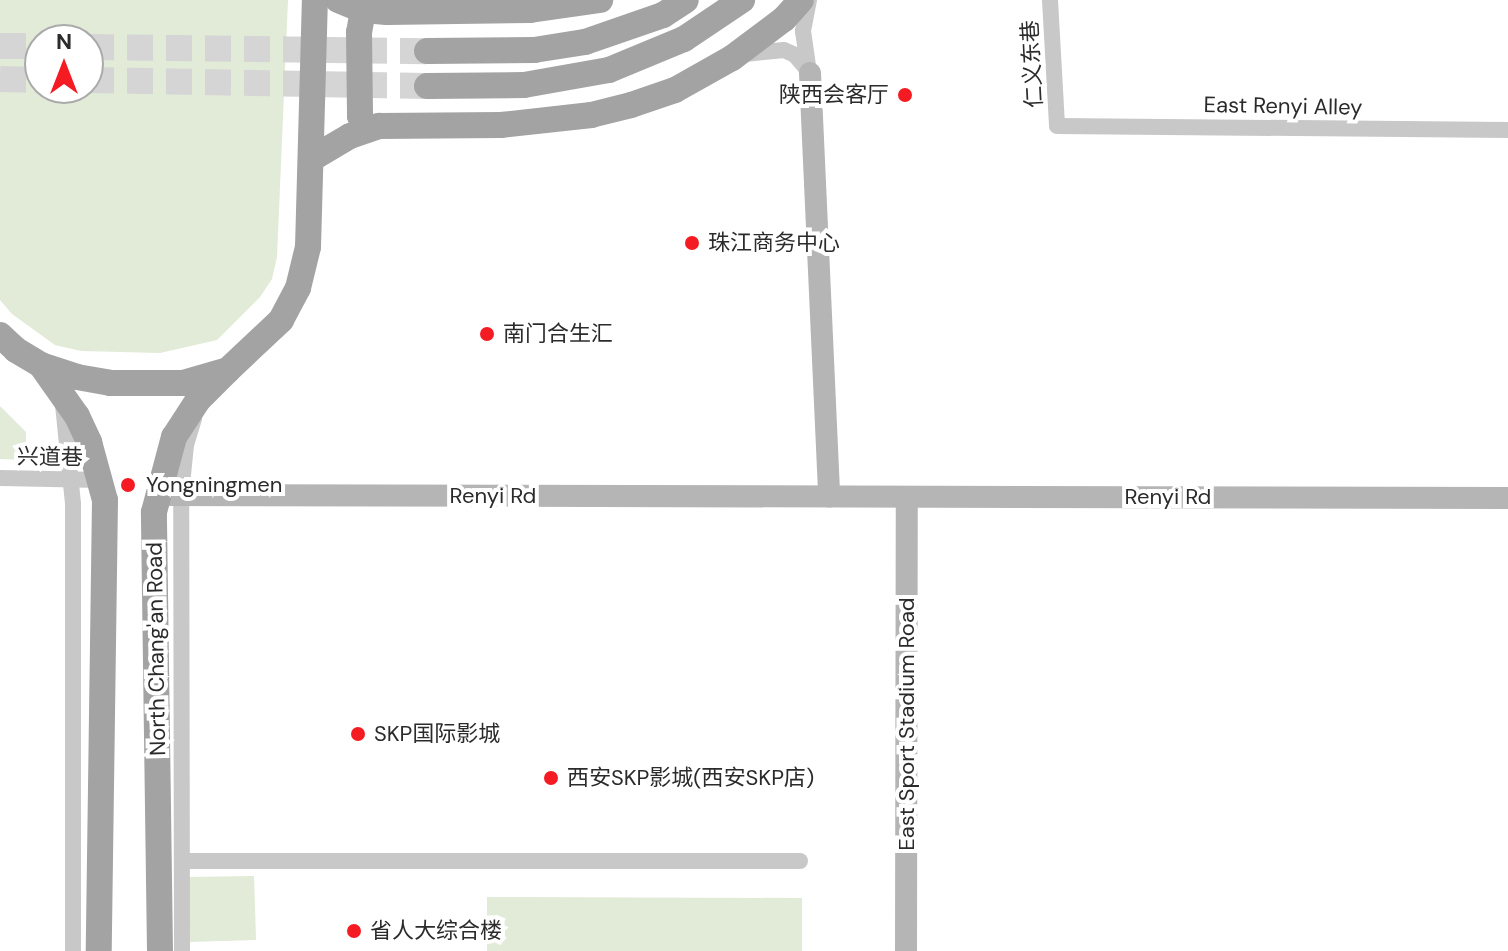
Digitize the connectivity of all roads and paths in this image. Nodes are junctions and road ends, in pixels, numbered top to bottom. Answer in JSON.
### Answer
{"nodes":[{"id":1,"x":315,"y":0,"type":"edge"},
{"id":2,"x":338,"y":0,"type":"edge"},
{"id":3,"x":600,"y":0,"type":"edge"},
{"id":4,"x":686,"y":0,"type":"edge"},
{"id":5,"x":742,"y":0,"type":"edge"},
{"id":6,"x":801,"y":0,"type":"edge"},
{"id":7,"x":809,"y":0,"type":"edge"},
{"id":8,"x":1050,"y":0,"type":"edge"},
{"id":9,"x":363,"y":10,"type":"junction"},
{"id":10,"x":427,"y":51,"type":"tunnel mouth"},
{"id":11,"x":732,"y":58,"type":"junction"},
{"id":12,"x":810,"y":73,"type":"junction"},
{"id":13,"x":427,"y":86,"type":"tunnel mouth"},
{"id":14,"x":366,"y":129,"type":"junction"},
{"id":15,"x":1508,"y":130,"type":"edge"},
{"id":16,"x":311,"y":159,"type":"junction"},
{"id":17,"x":0,"y":335,"type":"edge"},
{"id":18,"x":41,"y":365,"type":"junction"},
{"id":19,"x":219,"y":379,"type":"junction"},
{"id":20,"x":58,"y":389,"type":"junction"},
{"id":21,"x":0,"y":478,"type":"edge"},
{"id":22,"x":71,"y":479,"type":"junction"},
{"id":23,"x":100,"y":480,"type":"junction"},
{"id":24,"x":170,"y":495,"type":"junction"},
{"id":25,"x":829,"y":497,"type":"junction"},
{"id":26,"x":907,"y":497,"type":"junction"},
{"id":27,"x":1508,"y":498,"type":"edge"},
{"id":28,"x":182,"y":861,"type":"junction"},
{"id":29,"x":800,"y":861,"type":"dead end"},
{"id":30,"x":73,"y":951,"type":"edge"},
{"id":31,"x":99,"y":951,"type":"edge"},
{"id":32,"x":160,"y":951,"type":"edge"},
{"id":33,"x":182,"y":951,"type":"edge"},
{"id":34,"x":906,"y":951,"type":"edge"}],
"edges":[{"from":1,"to":16,"type":"main road","name":"North Chang'an Road"},
{"from":2,"to":9,"type":"main road"},
{"from":3,"to":9,"type":"main road"},
{"from":4,"to":10,"type":"main road"},
{"from":5,"to":13,"type":"main road"},
{"from":6,"to":11,"type":"main road"},
{"from":7,"to":12,"type":"street"},
{"from":8,"to":15,"type":"street","name":"East Renyi Alley"},
{"from":9,"to":14,"type":"main road"},
{"from":11,"to":12,"type":"street"},
{"from":11,"to":14,"type":"main road"},
{"from":12,"to":25,"type":"street"},
{"from":14,"to":16,"type":"main road"},
{"from":16,"to":19,"type":"main road","name":"North Chang'an Road"},
{"from":17,"to":18,"type":"main road"},
{"from":18,"to":19,"type":"main road"},
{"from":18,"to":20,"type":"main road"},
{"from":19,"to":24,"type":"main road","name":"North Chang'an Road"},
{"from":20,"to":22,"type":"street"},
{"from":20,"to":23,"type":"main road"},
{"from":21,"to":22,"type":"street","name":"兴道巷"},
{"from":22,"to":23,"type":"street","name":"兴道巷"},
{"from":22,"to":30,"type":"street"},
{"from":23,"to":31,"type":"main road"},
{"from":24,"to":25,"type":"street","name":"Renyi Rd"},
{"from":24,"to":28,"type":"street"},
{"from":24,"to":32,"type":"main road","name":"North Chang'an Road"},
{"from":25,"to":26,"type":"street","name":"Renyi Rd"},
{"from":26,"to":27,"type":"street","name":"Renyi Rd"},
{"from":26,"to":34,"type":"street","name":"East Sport Stadium Road"},
{"from":28,"to":29,"type":"street"},
{"from":28,"to":33,"type":"street"}]}
